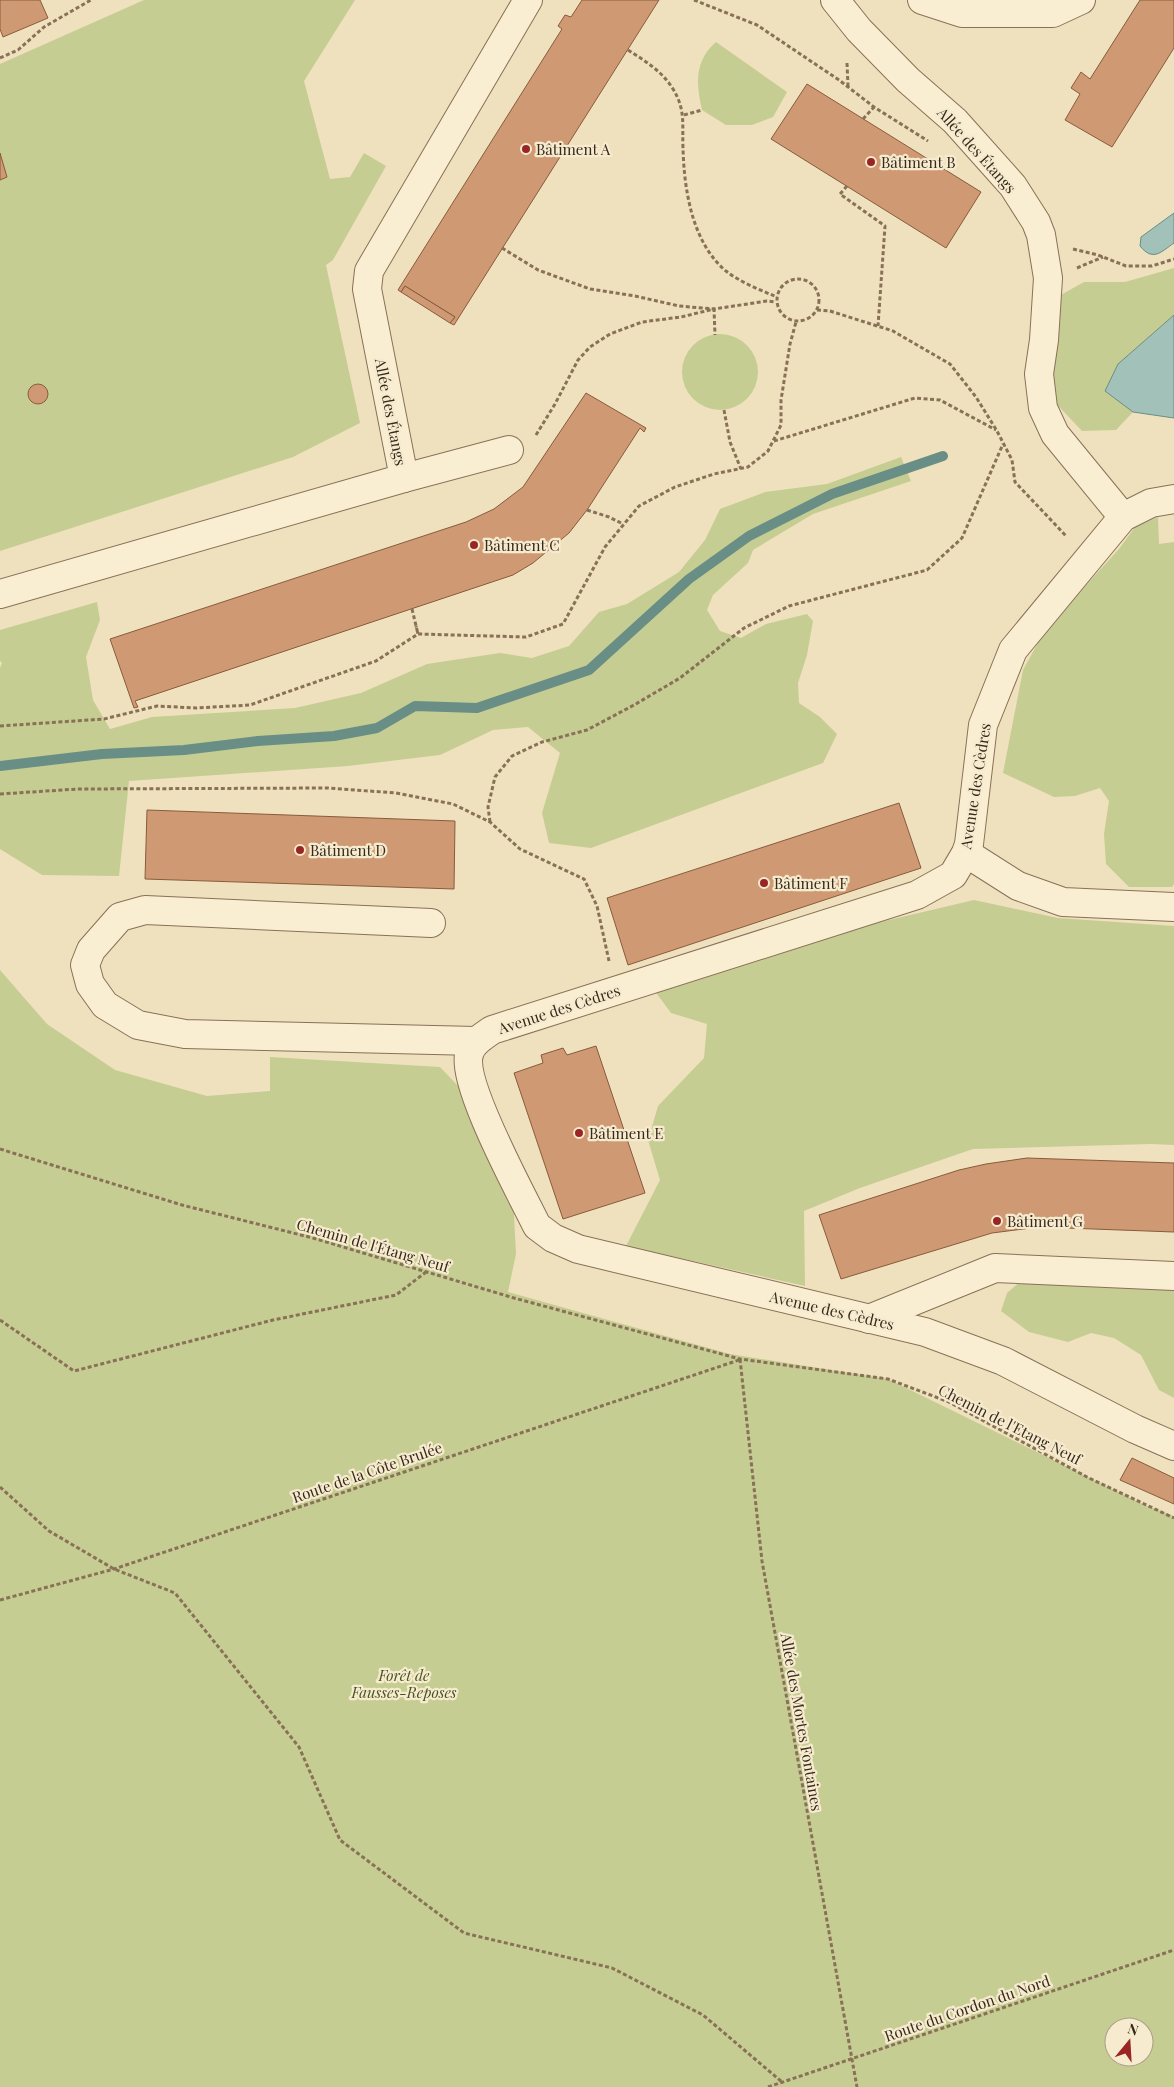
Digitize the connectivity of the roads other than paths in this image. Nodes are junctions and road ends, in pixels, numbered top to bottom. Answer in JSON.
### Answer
{"nodes":[{"id":1,"x":528,"y":0,"type":"edge"},
{"id":2,"x":834,"y":0,"type":"edge"},
{"id":3,"x":922,"y":0,"type":"edge"},
{"id":4,"x":1081,"y":0,"type":"edge"},
{"id":5,"x":510,"y":450,"type":"road end"},
{"id":6,"x":404,"y":478,"type":"junction"},
{"id":7,"x":1174,"y":498,"type":"edge"},
{"id":8,"x":1122,"y":517,"type":"junction"},
{"id":9,"x":0,"y":594,"type":"edge"},
{"id":10,"x":966,"y":853,"type":"junction"},
{"id":11,"x":1174,"y":906,"type":"edge"},
{"id":12,"x":431,"y":924,"type":"dead end"},
{"id":13,"x":476,"y":1041,"type":"junction"},
{"id":14,"x":1174,"y":1276,"type":"edge"},
{"id":15,"x":868,"y":1319,"type":"junction"},
{"id":16,"x":1174,"y":1446,"type":"edge"}],
"edges":[{"from":1,"to":6,"type":"lane","name":"Allée des Étangs"},
{"from":2,"to":8,"type":"lane","name":"Allée des Étangs"},
{"from":3,"to":4,"type":"lane"},
{"from":5,"to":6,"type":"lane"},
{"from":6,"to":9,"type":"lane","name":"Allée des Étangs"},
{"from":7,"to":8,"type":"lane","name":"Avenue des Cèdres"},
{"from":8,"to":10,"type":"lane","name":"Avenue des Cèdres"},
{"from":10,"to":11,"type":"lane"},
{"from":10,"to":13,"type":"lane","name":"Avenue des Cèdres"},
{"from":12,"to":13,"type":"lane"},
{"from":13,"to":15,"type":"lane","name":"Avenue des Cèdres"},
{"from":14,"to":15,"type":"lane"},
{"from":15,"to":16,"type":"lane","name":"Avenue des Cèdres"}]}
